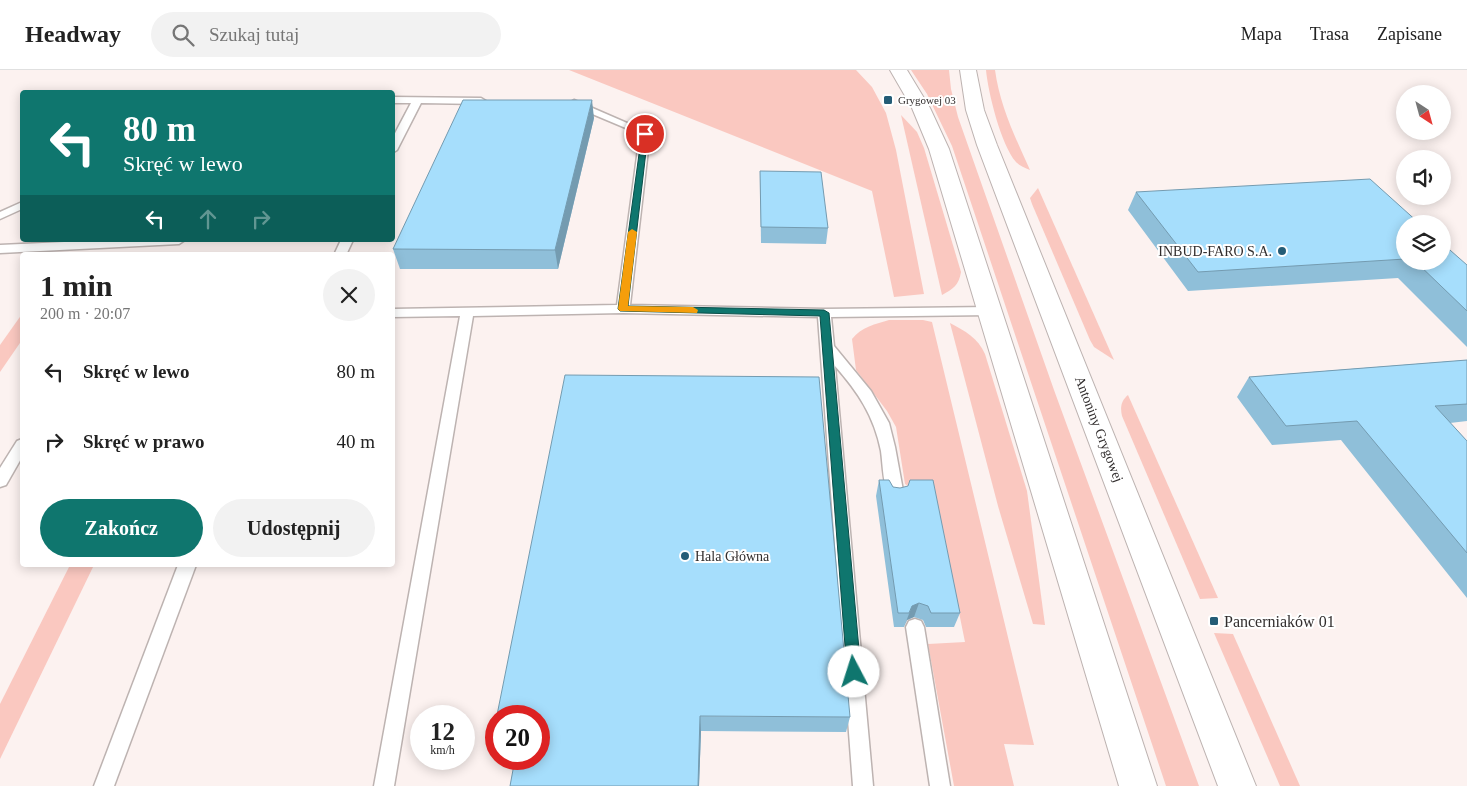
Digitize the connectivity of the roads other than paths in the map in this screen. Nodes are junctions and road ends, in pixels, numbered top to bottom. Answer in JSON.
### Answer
{"nodes":[{"id":1,"x":898,"y":70,"type":"edge"},
{"id":2,"x":968,"y":70,"type":"edge"},
{"id":3,"x":395,"y":100,"type":"edge"},
{"id":4,"x":417,"y":101,"type":"junction"},
{"id":5,"x":494,"y":102,"type":"edge"},
{"id":6,"x":561,"y":102,"type":"edge"},
{"id":7,"x":395,"y":144,"type":"edge"},
{"id":8,"x":20,"y":206,"type":"edge"},
{"id":9,"x":0,"y":216,"type":"edge"},
{"id":10,"x":148,"y":242,"type":"joint"},
{"id":11,"x":0,"y":249,"type":"edge"},
{"id":12,"x":142,"y":252,"type":"edge"},
{"id":13,"x":623,"y":309,"type":"junction"},
{"id":14,"x":467,"y":311,"type":"junction"},
{"id":15,"x":991,"y":311,"type":"junction"},
{"id":16,"x":395,"y":313,"type":"edge"},
{"id":17,"x":824,"y":313,"type":"junction"},
{"id":18,"x":827,"y":347,"type":"junction"},
{"id":19,"x":20,"y":448,"type":"edge"},
{"id":20,"x":0,"y":481,"type":"edge"},
{"id":21,"x":896,"y":496,"type":"edge"},
{"id":22,"x":187,"y":567,"type":"edge"},
{"id":23,"x":915,"y":627,"type":"edge"},
{"id":24,"x":104,"y":786,"type":"edge"},
{"id":25,"x":384,"y":786,"type":"edge"},
{"id":26,"x":863,"y":786,"type":"edge"},
{"id":27,"x":940,"y":786,"type":"edge"},
{"id":28,"x":1138,"y":786,"type":"edge"},
{"id":29,"x":1236,"y":786,"type":"edge"}],
"edges":[{"from":1,"to":15,"type":"street"},
{"from":2,"to":29,"type":"street","name":"Antoniny Grygowej"},
{"from":3,"to":4,"type":"lane"},
{"from":4,"to":5,"type":"lane"},
{"from":4,"to":7,"type":"lane"},
{"from":6,"to":13,"type":"lane"},
{"from":8,"to":9,"type":"lane"},
{"from":10,"to":11,"type":"lane"},
{"from":10,"to":12,"type":"lane"},
{"from":13,"to":14,"type":"lane"},
{"from":13,"to":17,"type":"lane"},
{"from":14,"to":16,"type":"lane"},
{"from":14,"to":25,"type":"lane"},
{"from":15,"to":17,"type":"lane"},
{"from":15,"to":28,"type":"street"},
{"from":17,"to":18,"type":"lane"},
{"from":18,"to":21,"type":"lane"},
{"from":18,"to":26,"type":"lane"},
{"from":19,"to":20,"type":"lane"},
{"from":22,"to":24,"type":"lane"},
{"from":23,"to":27,"type":"lane"}]}
